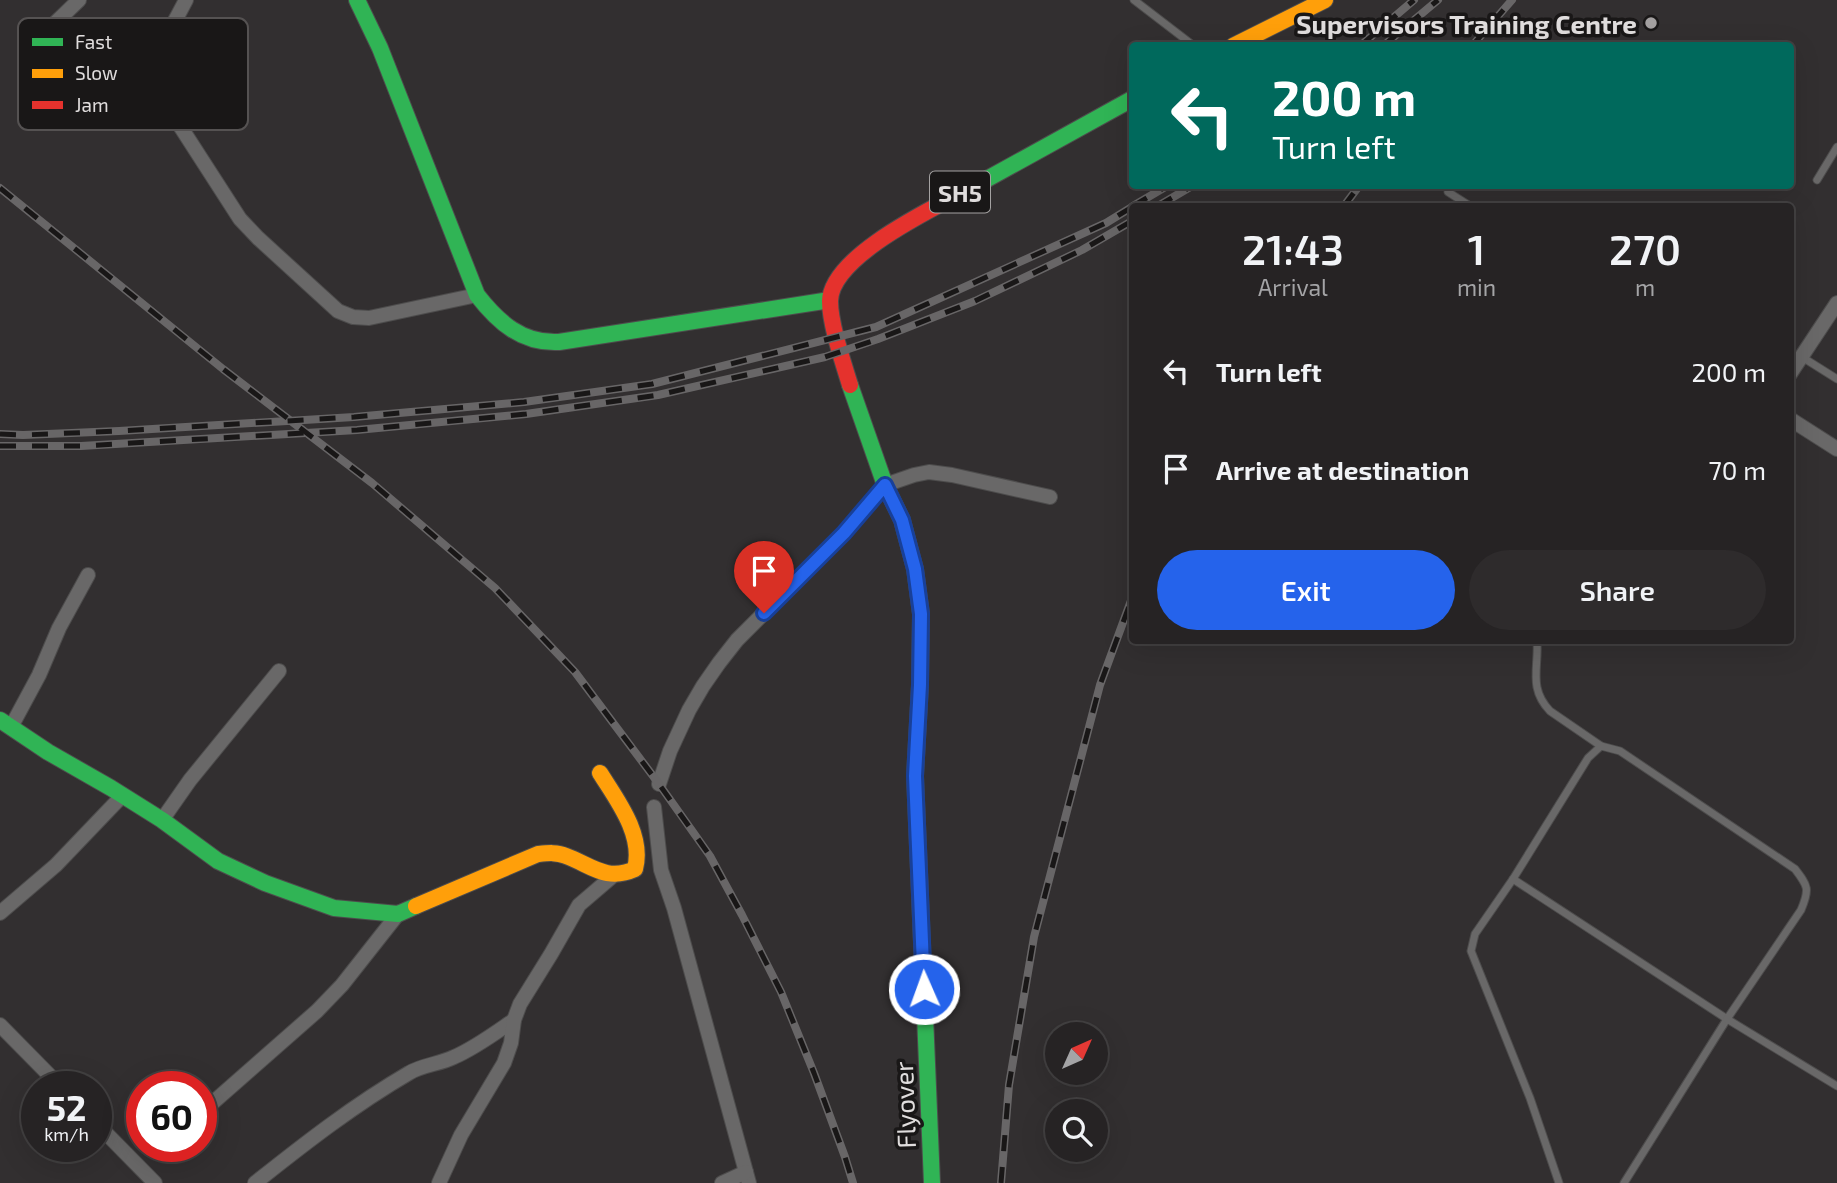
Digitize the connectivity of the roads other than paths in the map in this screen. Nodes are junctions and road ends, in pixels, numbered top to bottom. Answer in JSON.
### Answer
{"nodes":[{"id":1,"x":79,"y":0,"type":"edge"},
{"id":2,"x":186,"y":0,"type":"edge"},
{"id":3,"x":357,"y":0,"type":"edge"},
{"id":4,"x":1134,"y":0,"type":"edge"},
{"id":5,"x":1325,"y":0,"type":"edge"},
{"id":6,"x":60,"y":18,"type":"edge"},
{"id":7,"x":176,"y":18,"type":"edge"},
{"id":8,"x":1189,"y":42,"type":"edge"},
{"id":9,"x":1241,"y":42,"type":"edge"},
{"id":10,"x":1129,"y":101,"type":"edge"},
{"id":11,"x":183,"y":130,"type":"edge"},
{"id":12,"x":1837,"y":147,"type":"edge"},
{"id":13,"x":1816,"y":180,"type":"dead end"},
{"id":14,"x":1448,"y":192,"type":"dead end"},
{"id":15,"x":1465,"y":203,"type":"edge"},
{"id":16,"x":477,"y":295,"type":"junction"},
{"id":17,"x":830,"y":300,"type":"junction"},
{"id":18,"x":1837,"y":303,"type":"edge"},
{"id":19,"x":1802,"y":357,"type":"junction"},
{"id":20,"x":1794,"y":368,"type":"edge"},
{"id":21,"x":1837,"y":379,"type":"edge"},
{"id":22,"x":1794,"y":422,"type":"edge"},
{"id":23,"x":1837,"y":449,"type":"edge"},
{"id":24,"x":885,"y":485,"type":"junction"},
{"id":25,"x":1051,"y":497,"type":"dead end"},
{"id":26,"x":88,"y":575,"type":"dead end"},
{"id":27,"x":1537,"y":644,"type":"edge"},
{"id":28,"x":279,"y":671,"type":"dead end"},
{"id":29,"x":5,"y":724,"type":"edge"},
{"id":30,"x":1601,"y":746,"type":"junction"},
{"id":31,"x":600,"y":773,"type":"dead end"},
{"id":32,"x":659,"y":784,"type":"dead end"},
{"id":33,"x":123,"y":795,"type":"junction"},
{"id":34,"x":654,"y":807,"type":"dead end"},
{"id":35,"x":162,"y":820,"type":"junction"},
{"id":36,"x":614,"y":874,"type":"junction"},
{"id":37,"x":1513,"y":879,"type":"junction"},
{"id":38,"x":0,"y":913,"type":"edge"},
{"id":39,"x":398,"y":914,"type":"junction"},
{"id":40,"x":1727,"y":1018,"type":"junction"},
{"id":41,"x":514,"y":1020,"type":"junction"},
{"id":42,"x":0,"y":1024,"type":"edge"},
{"id":43,"x":46,"y":1071,"type":"edge"},
{"id":44,"x":1837,"y":1086,"type":"edge"},
{"id":45,"x":217,"y":1099,"type":"edge"},
{"id":46,"x":112,"y":1139,"type":"edge"},
{"id":47,"x":748,"y":1178,"type":"edge"},
{"id":48,"x":155,"y":1183,"type":"edge"},
{"id":49,"x":255,"y":1183,"type":"edge"},
{"id":50,"x":439,"y":1183,"type":"edge"},
{"id":51,"x":722,"y":1183,"type":"edge"},
{"id":52,"x":932,"y":1183,"type":"edge"},
{"id":53,"x":1559,"y":1183,"type":"edge"},
{"id":54,"x":1624,"y":1183,"type":"edge"}],
"edges":[{"from":1,"to":6,"type":"street"},
{"from":2,"to":7,"type":"street"},
{"from":3,"to":16,"type":"street"},
{"from":4,"to":8,"type":"lane"},
{"from":5,"to":9,"type":"street"},
{"from":10,"to":17,"type":"street","number":"SH5"},
{"from":11,"to":16,"type":"street"},
{"from":12,"to":13,"type":"lane"},
{"from":14,"to":15,"type":"lane"},
{"from":16,"to":17,"type":"street"},
{"from":17,"to":24,"type":"street","name":"Flyover"},
{"from":18,"to":19,"type":"street"},
{"from":19,"to":20,"type":"street"},
{"from":19,"to":21,"type":"lane"},
{"from":22,"to":23,"type":"street"},
{"from":24,"to":25,"type":"street"},
{"from":24,"to":32,"type":"street"},
{"from":24,"to":52,"type":"street","name":"Flyover"},
{"from":26,"to":29,"type":"street"},
{"from":27,"to":30,"type":"lane"},
{"from":28,"to":35,"type":"street"},
{"from":29,"to":33,"type":"street"},
{"from":30,"to":37,"type":"lane"},
{"from":30,"to":40,"type":"lane"},
{"from":31,"to":36,"type":"street"},
{"from":33,"to":35,"type":"street"},
{"from":33,"to":38,"type":"street"},
{"from":34,"to":47,"type":"street"},
{"from":35,"to":39,"type":"street"},
{"from":36,"to":39,"type":"street"},
{"from":36,"to":41,"type":"street"},
{"from":37,"to":40,"type":"lane"},
{"from":37,"to":53,"type":"lane"},
{"from":39,"to":45,"type":"street"},
{"from":40,"to":44,"type":"lane"},
{"from":40,"to":54,"type":"lane"},
{"from":41,"to":49,"type":"street"},
{"from":41,"to":50,"type":"street"},
{"from":42,"to":43,"type":"street"},
{"from":46,"to":48,"type":"street"},
{"from":47,"to":51,"type":"street"}]}
